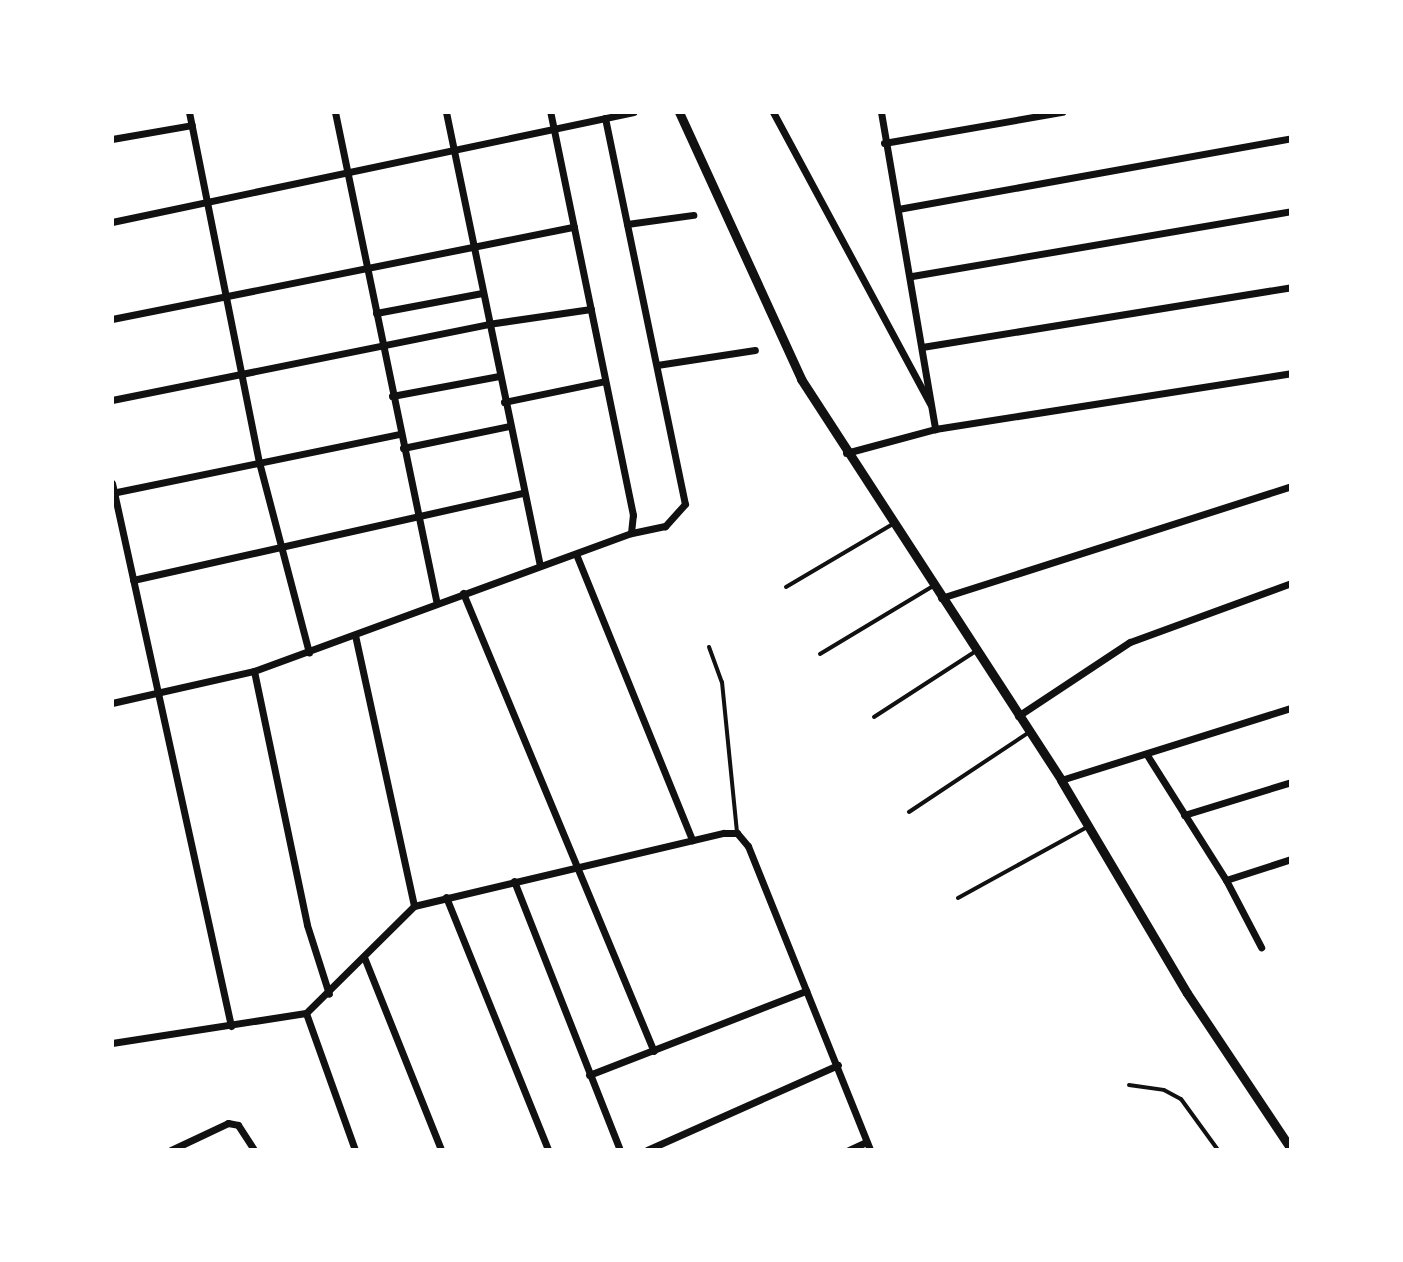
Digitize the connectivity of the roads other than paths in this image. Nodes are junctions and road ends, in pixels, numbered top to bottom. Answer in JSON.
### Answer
{"nodes":[{"id":1,"x":189,"y":112,"type":"edge"},
{"id":2,"x":335,"y":112,"type":"edge"},
{"id":3,"x":446,"y":112,"type":"edge"},
{"id":4,"x":550,"y":112,"type":"edge"},
{"id":5,"x":634,"y":112,"type":"edge"},
{"id":6,"x":679,"y":112,"type":"edge"},
{"id":7,"x":773,"y":112,"type":"edge"},
{"id":8,"x":881,"y":112,"type":"edge"},
{"id":9,"x":1062,"y":112,"type":"edge"},
{"id":10,"x":605,"y":118,"type":"junction"},
{"id":11,"x":192,"y":125,"type":"junction"},
{"id":12,"x":553,"y":128,"type":"junction"},
{"id":13,"x":1291,"y":138,"type":"edge"},
{"id":14,"x":112,"y":139,"type":"edge"},
{"id":15,"x":884,"y":143,"type":"junction"},
{"id":16,"x":454,"y":147,"type":"junction"},
{"id":17,"x":348,"y":170,"type":"junction"},
{"id":18,"x":210,"y":203,"type":"junction"},
{"id":19,"x":898,"y":209,"type":"junction"},
{"id":20,"x":1291,"y":211,"type":"edge"},
{"id":21,"x":693,"y":215,"type":"dead end"},
{"id":22,"x":112,"y":222,"type":"edge"},
{"id":23,"x":627,"y":224,"type":"junction"},
{"id":24,"x":574,"y":227,"type":"junction"},
{"id":25,"x":474,"y":248,"type":"junction"},
{"id":26,"x":367,"y":267,"type":"junction"},
{"id":27,"x":912,"y":276,"type":"junction"},
{"id":28,"x":1291,"y":287,"type":"edge"},
{"id":29,"x":482,"y":293,"type":"junction"},
{"id":30,"x":227,"y":297,"type":"junction"},
{"id":31,"x":591,"y":309,"type":"junction"},
{"id":32,"x":376,"y":313,"type":"junction"},
{"id":33,"x":112,"y":319,"type":"edge"},
{"id":34,"x":488,"y":324,"type":"junction"},
{"id":35,"x":382,"y":346,"type":"junction"},
{"id":36,"x":922,"y":347,"type":"junction"},
{"id":37,"x":755,"y":350,"type":"dead end"},
{"id":38,"x":657,"y":365,"type":"junction"},
{"id":39,"x":1291,"y":373,"type":"edge"},
{"id":40,"x":242,"y":376,"type":"junction"},
{"id":41,"x":499,"y":376,"type":"junction"},
{"id":42,"x":605,"y":381,"type":"junction"},
{"id":43,"x":392,"y":396,"type":"junction"},
{"id":44,"x":112,"y":400,"type":"edge"},
{"id":45,"x":504,"y":402,"type":"junction"},
{"id":46,"x":930,"y":404,"type":"junction"},
{"id":47,"x":509,"y":426,"type":"junction"},
{"id":48,"x":935,"y":429,"type":"junction"},
{"id":49,"x":400,"y":434,"type":"junction"},
{"id":50,"x":403,"y":448,"type":"junction"},
{"id":51,"x":846,"y":453,"type":"junction"},
{"id":52,"x":259,"y":462,"type":"junction"},
{"id":53,"x":112,"y":483,"type":"edge"},
{"id":54,"x":1291,"y":486,"type":"edge"},
{"id":55,"x":113,"y":493,"type":"edge"},
{"id":56,"x":523,"y":493,"type":"junction"},
{"id":57,"x":417,"y":515,"type":"junction"},
{"id":58,"x":893,"y":524,"type":"junction"},
{"id":59,"x":631,"y":533,"type":"junction"},
{"id":60,"x":279,"y":546,"type":"junction"},
{"id":61,"x":576,"y":554,"type":"junction"},
{"id":62,"x":540,"y":565,"type":"junction"},
{"id":63,"x":133,"y":580,"type":"junction"},
{"id":64,"x":1291,"y":583,"type":"edge"},
{"id":65,"x":933,"y":586,"type":"junction"},
{"id":66,"x":786,"y":587,"type":"dead end"},
{"id":67,"x":463,"y":593,"type":"junction"},
{"id":68,"x":941,"y":598,"type":"junction"},
{"id":69,"x":436,"y":601,"type":"junction"},
{"id":70,"x":355,"y":635,"type":"junction"},
{"id":71,"x":709,"y":647,"type":"dead end"},
{"id":72,"x":976,"y":651,"type":"junction"},
{"id":73,"x":309,"y":653,"type":"junction"},
{"id":74,"x":820,"y":654,"type":"dead end"},
{"id":75,"x":254,"y":671,"type":"junction"},
{"id":76,"x":159,"y":693,"type":"junction"},
{"id":77,"x":112,"y":703,"type":"edge"},
{"id":78,"x":1291,"y":708,"type":"edge"},
{"id":79,"x":1018,"y":716,"type":"junction"},
{"id":80,"x":874,"y":717,"type":"dead end"},
{"id":81,"x":1028,"y":733,"type":"junction"},
{"id":82,"x":1147,"y":755,"type":"junction"},
{"id":83,"x":1061,"y":780,"type":"junction"},
{"id":84,"x":1291,"y":782,"type":"edge"},
{"id":85,"x":909,"y":812,"type":"dead end"},
{"id":86,"x":1184,"y":815,"type":"junction"},
{"id":87,"x":1089,"y":826,"type":"junction"},
{"id":88,"x":737,"y":833,"type":"junction"},
{"id":89,"x":692,"y":840,"type":"junction"},
{"id":90,"x":1291,"y":859,"type":"edge"},
{"id":91,"x":574,"y":867,"type":"junction"},
{"id":92,"x":1226,"y":880,"type":"junction"},
{"id":93,"x":514,"y":881,"type":"junction"},
{"id":94,"x":446,"y":897,"type":"junction"},
{"id":95,"x":958,"y":898,"type":"dead end"},
{"id":96,"x":414,"y":906,"type":"junction"},
{"id":97,"x":1261,"y":947,"type":"dead end"},
{"id":98,"x":364,"y":957,"type":"junction"},
{"id":99,"x":806,"y":991,"type":"junction"},
{"id":100,"x":329,"y":994,"type":"junction"},
{"id":101,"x":306,"y":1013,"type":"junction"},
{"id":102,"x":231,"y":1026,"type":"junction"},
{"id":103,"x":112,"y":1043,"type":"edge"},
{"id":104,"x":654,"y":1051,"type":"junction"},
{"id":105,"x":838,"y":1065,"type":"junction"},
{"id":106,"x":589,"y":1075,"type":"junction"},
{"id":107,"x":1129,"y":1085,"type":"dead end"},
{"id":108,"x":868,"y":1146,"type":"edge"},
{"id":109,"x":1291,"y":1149,"type":"edge"},
{"id":110,"x":171,"y":1150,"type":"edge"},
{"id":111,"x":254,"y":1150,"type":"edge"},
{"id":112,"x":355,"y":1150,"type":"edge"},
{"id":113,"x":441,"y":1150,"type":"edge"},
{"id":114,"x":548,"y":1150,"type":"edge"},
{"id":115,"x":620,"y":1150,"type":"edge"},
{"id":116,"x":647,"y":1150,"type":"edge"},
{"id":117,"x":849,"y":1150,"type":"edge"},
{"id":118,"x":1218,"y":1150,"type":"edge"}],
"edges":[{"from":1,"to":11,"type":"street"},
{"from":2,"to":17,"type":"street"},
{"from":3,"to":16,"type":"street"},
{"from":4,"to":12,"type":"street"},
{"from":5,"to":10,"type":"street"},
{"from":6,"to":51,"type":"street"},
{"from":7,"to":46,"type":"street"},
{"from":8,"to":15,"type":"street"},
{"from":9,"to":15,"type":"street"},
{"from":10,"to":12,"type":"street"},
{"from":10,"to":23,"type":"street"},
{"from":11,"to":14,"type":"street"},
{"from":11,"to":18,"type":"street"},
{"from":12,"to":16,"type":"street"},
{"from":12,"to":24,"type":"street"},
{"from":13,"to":19,"type":"street"},
{"from":15,"to":19,"type":"street"},
{"from":16,"to":17,"type":"street"},
{"from":16,"to":25,"type":"street"},
{"from":17,"to":18,"type":"street"},
{"from":17,"to":26,"type":"street"},
{"from":18,"to":22,"type":"street"},
{"from":18,"to":30,"type":"street"},
{"from":19,"to":27,"type":"street"},
{"from":20,"to":27,"type":"street"},
{"from":21,"to":23,"type":"street"},
{"from":23,"to":38,"type":"street"},
{"from":24,"to":25,"type":"street"},
{"from":24,"to":31,"type":"street"},
{"from":25,"to":26,"type":"street"},
{"from":25,"to":29,"type":"street"},
{"from":26,"to":30,"type":"street"},
{"from":26,"to":32,"type":"street"},
{"from":27,"to":36,"type":"street"},
{"from":28,"to":36,"type":"street"},
{"from":29,"to":32,"type":"street"},
{"from":29,"to":34,"type":"street"},
{"from":30,"to":33,"type":"street"},
{"from":30,"to":40,"type":"street"},
{"from":31,"to":34,"type":"street"},
{"from":31,"to":42,"type":"street"},
{"from":32,"to":35,"type":"street"},
{"from":34,"to":35,"type":"street"},
{"from":34,"to":41,"type":"street"},
{"from":35,"to":40,"type":"street"},
{"from":35,"to":43,"type":"street"},
{"from":36,"to":46,"type":"street"},
{"from":37,"to":38,"type":"street"},
{"from":38,"to":59,"type":"street"},
{"from":39,"to":48,"type":"street"},
{"from":40,"to":44,"type":"street"},
{"from":40,"to":52,"type":"street"},
{"from":41,"to":43,"type":"street"},
{"from":41,"to":45,"type":"street"},
{"from":42,"to":45,"type":"street"},
{"from":42,"to":59,"type":"street"},
{"from":43,"to":49,"type":"street"},
{"from":45,"to":47,"type":"street"},
{"from":46,"to":48,"type":"street"},
{"from":47,"to":50,"type":"street"},
{"from":47,"to":56,"type":"street"},
{"from":48,"to":51,"type":"street"},
{"from":49,"to":50,"type":"street"},
{"from":49,"to":52,"type":"street"},
{"from":50,"to":57,"type":"street"},
{"from":51,"to":58,"type":"street"},
{"from":52,"to":55,"type":"street"},
{"from":52,"to":60,"type":"street"},
{"from":53,"to":55,"type":"street"},
{"from":54,"to":68,"type":"street"},
{"from":55,"to":63,"type":"street"},
{"from":56,"to":57,"type":"street"},
{"from":56,"to":62,"type":"street"},
{"from":57,"to":60,"type":"street"},
{"from":57,"to":69,"type":"street"},
{"from":58,"to":65,"type":"street"},
{"from":58,"to":66,"type":"lane"},
{"from":59,"to":61,"type":"street"},
{"from":60,"to":63,"type":"street"},
{"from":60,"to":73,"type":"street"},
{"from":61,"to":62,"type":"street"},
{"from":61,"to":89,"type":"street"},
{"from":62,"to":67,"type":"street"},
{"from":63,"to":76,"type":"street"},
{"from":64,"to":79,"type":"street"},
{"from":65,"to":68,"type":"street"},
{"from":65,"to":74,"type":"lane"},
{"from":67,"to":69,"type":"street"},
{"from":67,"to":91,"type":"street"},
{"from":68,"to":72,"type":"street"},
{"from":69,"to":70,"type":"street"},
{"from":70,"to":73,"type":"street"},
{"from":70,"to":96,"type":"street"},
{"from":71,"to":88,"type":"lane"},
{"from":72,"to":79,"type":"street"},
{"from":72,"to":80,"type":"lane"},
{"from":73,"to":75,"type":"street"},
{"from":75,"to":76,"type":"street"},
{"from":75,"to":100,"type":"street"},
{"from":76,"to":77,"type":"street"},
{"from":76,"to":102,"type":"street"},
{"from":78,"to":82,"type":"street"},
{"from":79,"to":81,"type":"street"},
{"from":81,"to":83,"type":"street"},
{"from":81,"to":85,"type":"lane"},
{"from":82,"to":83,"type":"street"},
{"from":82,"to":86,"type":"street"},
{"from":83,"to":87,"type":"street"},
{"from":84,"to":86,"type":"street"},
{"from":86,"to":92,"type":"street"},
{"from":87,"to":95,"type":"lane"},
{"from":87,"to":109,"type":"street"},
{"from":88,"to":89,"type":"street"},
{"from":88,"to":99,"type":"street"},
{"from":89,"to":91,"type":"street"},
{"from":90,"to":92,"type":"street"},
{"from":91,"to":93,"type":"street"},
{"from":91,"to":104,"type":"street"},
{"from":92,"to":97,"type":"street"},
{"from":93,"to":94,"type":"street"},
{"from":93,"to":106,"type":"street"},
{"from":94,"to":96,"type":"street"},
{"from":94,"to":114,"type":"street"},
{"from":96,"to":98,"type":"street"},
{"from":98,"to":100,"type":"street"},
{"from":98,"to":113,"type":"street"},
{"from":99,"to":104,"type":"street"},
{"from":99,"to":105,"type":"street"},
{"from":100,"to":101,"type":"street"},
{"from":101,"to":102,"type":"street"},
{"from":101,"to":112,"type":"street"},
{"from":102,"to":103,"type":"street"},
{"from":104,"to":106,"type":"street"},
{"from":105,"to":108,"type":"street"},
{"from":105,"to":116,"type":"street"},
{"from":106,"to":115,"type":"street"},
{"from":107,"to":118,"type":"lane"},
{"from":108,"to":117,"type":"street"},
{"from":110,"to":111,"type":"street"}]}
